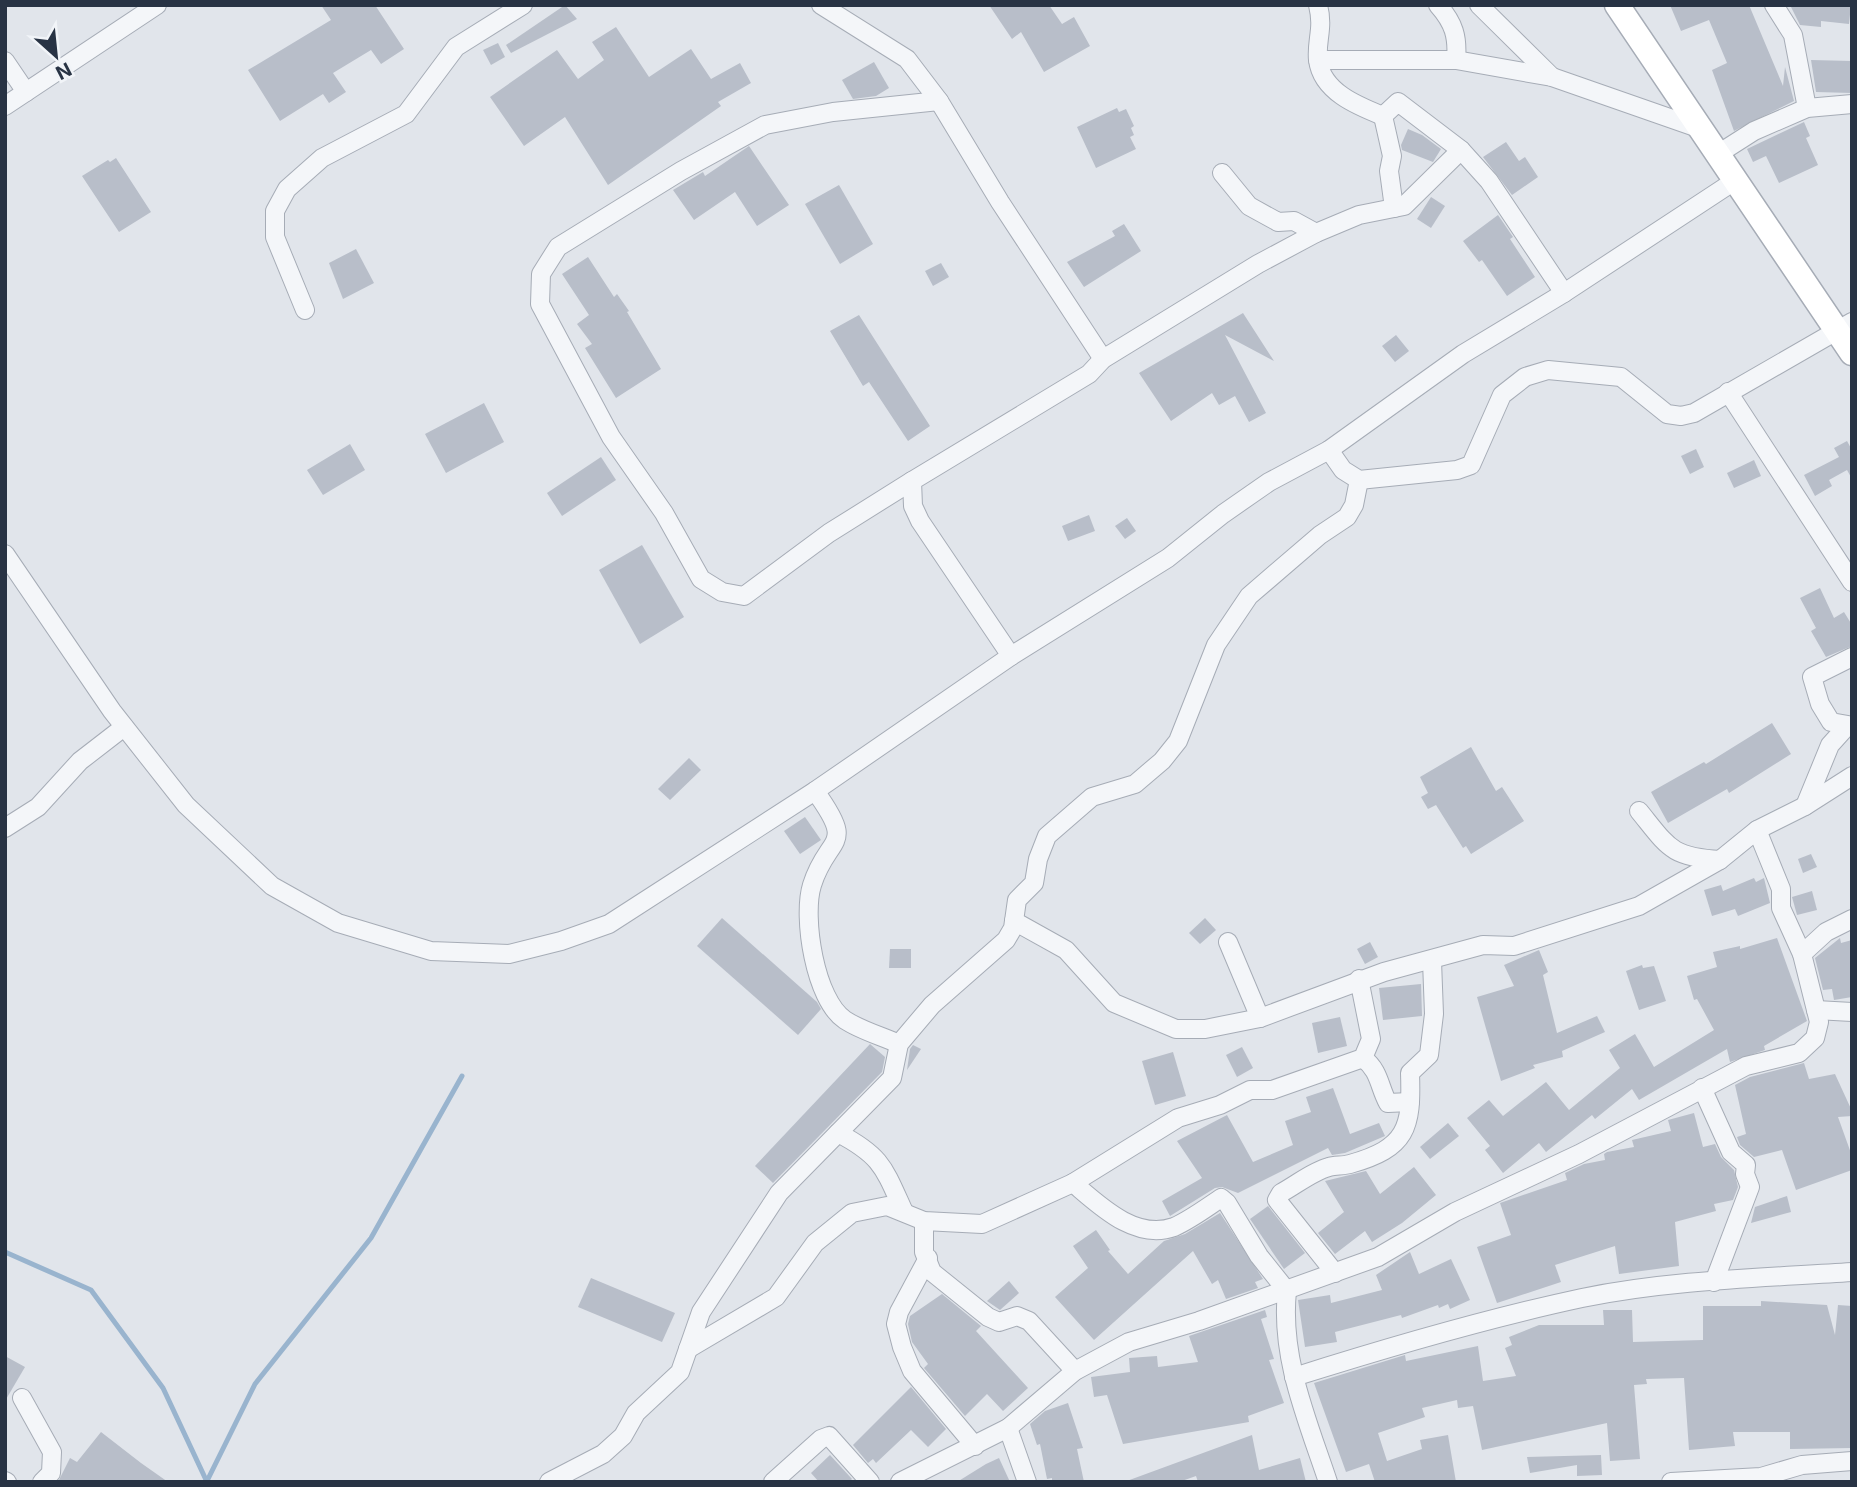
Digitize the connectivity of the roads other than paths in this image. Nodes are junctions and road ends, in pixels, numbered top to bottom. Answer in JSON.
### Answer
{"nodes":[{"id":1,"x":157,"y":5,"type":"edge"},
{"id":2,"x":523,"y":5,"type":"edge"},
{"id":3,"x":821,"y":5,"type":"edge"},
{"id":4,"x":1318,"y":5,"type":"edge"},
{"id":5,"x":1438,"y":5,"type":"edge"},
{"id":6,"x":1479,"y":5,"type":"edge"},
{"id":7,"x":1617,"y":5,"type":"edge"},
{"id":8,"x":1774,"y":5,"type":"edge"},
{"id":9,"x":1318,"y":60,"type":"junction"},
{"id":10,"x":1456,"y":60,"type":"junction"},
{"id":11,"x":5,"y":61,"type":"edge"},
{"id":12,"x":1552,"y":77,"type":"junction"},
{"id":13,"x":26,"y":92,"type":"junction"},
{"id":14,"x":939,"y":101,"type":"junction"},
{"id":15,"x":1852,"y":104,"type":"edge"},
{"id":16,"x":5,"y":106,"type":"edge"},
{"id":17,"x":1807,"y":108,"type":"junction"},
{"id":18,"x":1383,"y":116,"type":"junction"},
{"id":19,"x":1701,"y":129,"type":"junction"},
{"id":20,"x":1461,"y":150,"type":"junction"},
{"id":21,"x":1718,"y":153,"type":"junction"},
{"id":22,"x":1222,"y":173,"type":"dead end"},
{"id":23,"x":1736,"y":180,"type":"junction"},
{"id":24,"x":1394,"y":208,"type":"junction"},
{"id":25,"x":1316,"y":233,"type":"junction"},
{"id":26,"x":1564,"y":293,"type":"junction"},
{"id":27,"x":305,"y":310,"type":"dead end"},
{"id":28,"x":1844,"y":326,"type":"edge"},
{"id":29,"x":1852,"y":353,"type":"edge"},
{"id":30,"x":1104,"y":359,"type":"junction"},
{"id":31,"x":1728,"y":391,"type":"junction"},
{"id":32,"x":1329,"y":450,"type":"junction"},
{"id":33,"x":1359,"y":480,"type":"junction"},
{"id":34,"x":912,"y":481,"type":"junction"},
{"id":35,"x":5,"y":554,"type":"edge"},
{"id":36,"x":1852,"y":582,"type":"edge"},
{"id":37,"x":1011,"y":656,"type":"junction"},
{"id":38,"x":1852,"y":657,"type":"edge"},
{"id":39,"x":124,"y":727,"type":"junction"},
{"id":40,"x":1852,"y":776,"type":"edge"},
{"id":41,"x":815,"y":791,"type":"junction"},
{"id":42,"x":1805,"y":806,"type":"junction"},
{"id":43,"x":1639,"y":811,"type":"dead end"},
{"id":44,"x":5,"y":828,"type":"edge"},
{"id":45,"x":1757,"y":830,"type":"junction"},
{"id":46,"x":1720,"y":860,"type":"junction"},
{"id":47,"x":1852,"y":919,"type":"edge"},
{"id":48,"x":1014,"y":921,"type":"junction"},
{"id":49,"x":1228,"y":943,"type":"dead end"},
{"id":50,"x":1802,"y":954,"type":"junction"},
{"id":51,"x":1432,"y":961,"type":"junction"},
{"id":52,"x":1359,"y":979,"type":"junction"},
{"id":53,"x":1816,"y":1010,"type":"junction"},
{"id":54,"x":1852,"y":1012,"type":"edge"},
{"id":55,"x":1260,"y":1018,"type":"junction"},
{"id":56,"x":899,"y":1044,"type":"junction"},
{"id":57,"x":1363,"y":1058,"type":"junction"},
{"id":58,"x":1702,"y":1088,"type":"junction"},
{"id":59,"x":1410,"y":1102,"type":"junction"},
{"id":60,"x":838,"y":1133,"type":"junction"},
{"id":61,"x":1073,"y":1183,"type":"junction"},
{"id":62,"x":904,"y":1212,"type":"junction"},
{"id":63,"x":924,"y":1221,"type":"junction"},
{"id":64,"x":928,"y":1258,"type":"junction"},
{"id":65,"x":1852,"y":1272,"type":"edge"},
{"id":66,"x":1335,"y":1273,"type":"junction"},
{"id":67,"x":1714,"y":1282,"type":"junction"},
{"id":68,"x":1287,"y":1291,"type":"junction"},
{"id":69,"x":688,"y":1349,"type":"junction"},
{"id":70,"x":1075,"y":1371,"type":"junction"},
{"id":71,"x":1294,"y":1377,"type":"junction"},
{"id":72,"x":22,"y":1398,"type":"dead end"},
{"id":73,"x":1008,"y":1428,"type":"junction"},
{"id":74,"x":975,"y":1446,"type":"junction"},
{"id":75,"x":1852,"y":1461,"type":"edge"},
{"id":76,"x":42,"y":1482,"type":"edge"},
{"id":77,"x":549,"y":1482,"type":"edge"},
{"id":78,"x":773,"y":1482,"type":"edge"},
{"id":79,"x":870,"y":1482,"type":"edge"},
{"id":80,"x":900,"y":1482,"type":"edge"},
{"id":81,"x":1027,"y":1482,"type":"edge"},
{"id":82,"x":1328,"y":1482,"type":"edge"},
{"id":83,"x":1671,"y":1482,"type":"edge"}],
"edges":[{"from":1,"to":13,"type":"street"},
{"from":2,"to":27,"type":"street"},
{"from":3,"to":14,"type":"street"},
{"from":4,"to":9,"type":"street"},
{"from":5,"to":10,"type":"street"},
{"from":6,"to":12,"type":"street"},
{"from":7,"to":19,"type":"main road"},
{"from":8,"to":17,"type":"street"},
{"from":9,"to":10,"type":"street"},
{"from":9,"to":18,"type":"street"},
{"from":10,"to":12,"type":"street"},
{"from":11,"to":13,"type":"street"},
{"from":12,"to":19,"type":"street"},
{"from":13,"to":16,"type":"street"},
{"from":14,"to":30,"type":"street"},
{"from":14,"to":34,"type":"street"},
{"from":15,"to":17,"type":"street"},
{"from":17,"to":21,"type":"street"},
{"from":18,"to":20,"type":"street"},
{"from":18,"to":24,"type":"street"},
{"from":19,"to":21,"type":"main road"},
{"from":20,"to":24,"type":"street"},
{"from":20,"to":26,"type":"street"},
{"from":21,"to":23,"type":"main road"},
{"from":22,"to":25,"type":"street"},
{"from":23,"to":26,"type":"street"},
{"from":23,"to":28,"type":"main road"},
{"from":24,"to":25,"type":"street"},
{"from":25,"to":30,"type":"street"},
{"from":26,"to":32,"type":"street"},
{"from":28,"to":29,"type":"main road"},
{"from":28,"to":31,"type":"street"},
{"from":30,"to":34,"type":"street"},
{"from":31,"to":33,"type":"street"},
{"from":31,"to":36,"type":"street"},
{"from":32,"to":33,"type":"street"},
{"from":32,"to":37,"type":"street"},
{"from":33,"to":48,"type":"street"},
{"from":34,"to":37,"type":"street"},
{"from":35,"to":39,"type":"street"},
{"from":37,"to":41,"type":"street"},
{"from":38,"to":42,"type":"street"},
{"from":39,"to":41,"type":"street"},
{"from":39,"to":44,"type":"street"},
{"from":40,"to":42,"type":"street"},
{"from":41,"to":56,"type":"street"},
{"from":42,"to":45,"type":"street"},
{"from":43,"to":46,"type":"street"},
{"from":45,"to":46,"type":"street"},
{"from":45,"to":50,"type":"street"},
{"from":46,"to":51,"type":"street"},
{"from":47,"to":50,"type":"street"},
{"from":48,"to":55,"type":"street"},
{"from":48,"to":56,"type":"street"},
{"from":49,"to":55,"type":"street"},
{"from":50,"to":53,"type":"street"},
{"from":51,"to":52,"type":"street"},
{"from":51,"to":59,"type":"street"},
{"from":52,"to":55,"type":"street"},
{"from":52,"to":57,"type":"street"},
{"from":53,"to":54,"type":"street"},
{"from":53,"to":58,"type":"street"},
{"from":56,"to":60,"type":"street"},
{"from":57,"to":59,"type":"street"},
{"from":57,"to":61,"type":"street"},
{"from":58,"to":66,"type":"street"},
{"from":58,"to":67,"type":"street"},
{"from":59,"to":66,"type":"street"},
{"from":60,"to":62,"type":"street"},
{"from":60,"to":69,"type":"street"},
{"from":61,"to":63,"type":"street"},
{"from":61,"to":68,"type":"street"},
{"from":62,"to":63,"type":"street"},
{"from":62,"to":69,"type":"street"},
{"from":63,"to":64,"type":"street"},
{"from":64,"to":70,"type":"street"},
{"from":64,"to":74,"type":"street"},
{"from":65,"to":67,"type":"street"},
{"from":66,"to":68,"type":"street"},
{"from":67,"to":71,"type":"street"},
{"from":68,"to":70,"type":"street"},
{"from":68,"to":71,"type":"street"},
{"from":69,"to":77,"type":"street"},
{"from":70,"to":73,"type":"street"},
{"from":71,"to":82,"type":"street"},
{"from":72,"to":76,"type":"street"},
{"from":73,"to":74,"type":"street"},
{"from":73,"to":81,"type":"street"},
{"from":74,"to":80,"type":"street"},
{"from":75,"to":83,"type":"street"},
{"from":78,"to":79,"type":"street"}]}
